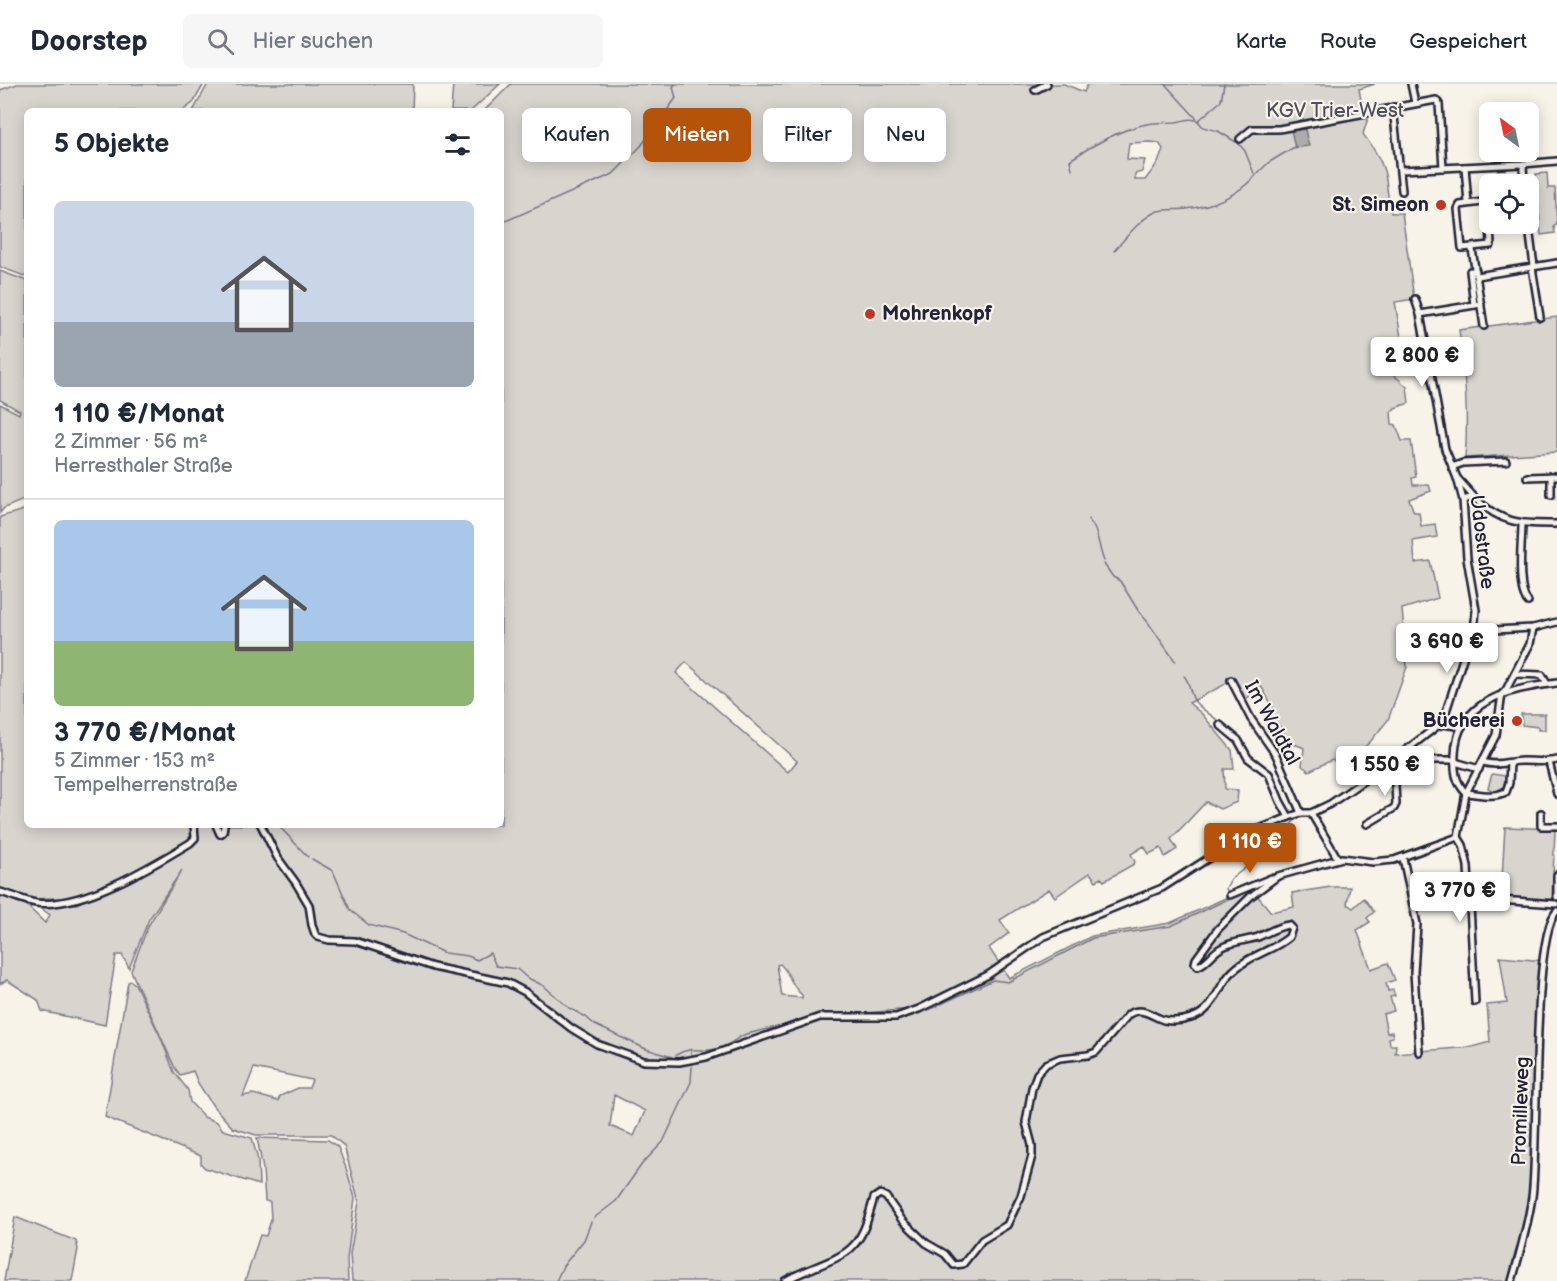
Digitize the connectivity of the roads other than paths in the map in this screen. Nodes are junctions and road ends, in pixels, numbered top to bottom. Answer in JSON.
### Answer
{"nodes":[{"id":1,"x":1047,"y":84,"type":"edge"},
{"id":2,"x":1411,"y":84,"type":"edge"},
{"id":3,"x":1035,"y":90,"type":"dead end"},
{"id":4,"x":1415,"y":103,"type":"junction"},
{"id":5,"x":1393,"y":107,"type":"junction"},
{"id":6,"x":1240,"y":139,"type":"dead end"},
{"id":7,"x":1557,"y":161,"type":"edge"},
{"id":8,"x":1523,"y":164,"type":"junction"},
{"id":9,"x":1465,"y":167,"type":"junction"},
{"id":10,"x":1443,"y":168,"type":"junction"},
{"id":11,"x":1401,"y":170,"type":"junction"},
{"id":12,"x":1524,"y":174,"type":"edge"},
{"id":13,"x":1402,"y":191,"type":"dead end"},
{"id":14,"x":1479,"y":202,"type":"edge"},
{"id":15,"x":1468,"y":203,"type":"junction"},
{"id":16,"x":1490,"y":234,"type":"edge"},
{"id":17,"x":1529,"y":234,"type":"edge"},
{"id":18,"x":1472,"y":249,"type":"junction"},
{"id":19,"x":1557,"y":263,"type":"edge"},
{"id":20,"x":1533,"y":267,"type":"junction"},
{"id":21,"x":1476,"y":273,"type":"junction"},
{"id":22,"x":1415,"y":299,"type":"dead end"},
{"id":23,"x":1477,"y":305,"type":"junction"},
{"id":24,"x":1420,"y":314,"type":"junction"},
{"id":25,"x":1540,"y":317,"type":"dead end"},
{"id":26,"x":1484,"y":326,"type":"dead end"},
{"id":27,"x":1506,"y":461,"type":"dead end"},
{"id":28,"x":1452,"y":467,"type":"junction"},
{"id":29,"x":1554,"y":476,"type":"edge"},
{"id":30,"x":1457,"y":477,"type":"junction"},
{"id":31,"x":1527,"y":477,"type":"dead end"},
{"id":32,"x":1551,"y":495,"type":"dead end"},
{"id":33,"x":1474,"y":497,"type":"junction"},
{"id":34,"x":1463,"y":500,"type":"junction"},
{"id":35,"x":1522,"y":524,"type":"junction"},
{"id":36,"x":1557,"y":524,"type":"edge"},
{"id":37,"x":1528,"y":602,"type":"dead end"},
{"id":38,"x":1557,"y":622,"type":"edge"},
{"id":39,"x":1533,"y":628,"type":"junction"},
{"id":40,"x":1474,"y":630,"type":"junction"},
{"id":41,"x":1515,"y":674,"type":"junction"},
{"id":42,"x":1231,"y":681,"type":"dead end"},
{"id":43,"x":1557,"y":683,"type":"edge"},
{"id":44,"x":1547,"y":684,"type":"junction"},
{"id":45,"x":1502,"y":694,"type":"junction"},
{"id":46,"x":1442,"y":724,"type":"junction"},
{"id":47,"x":1220,"y":725,"type":"dead end"},
{"id":48,"x":1462,"y":727,"type":"junction"},
{"id":49,"x":1413,"y":757,"type":"dead end"},
{"id":50,"x":1557,"y":760,"type":"edge"},
{"id":51,"x":1392,"y":761,"type":"junction"},
{"id":52,"x":1455,"y":761,"type":"junction"},
{"id":53,"x":1483,"y":762,"type":"junction"},
{"id":54,"x":1549,"y":762,"type":"junction"},
{"id":55,"x":1510,"y":763,"type":"junction"},
{"id":56,"x":1479,"y":769,"type":"junction"},
{"id":57,"x":1466,"y":793,"type":"junction"},
{"id":58,"x":1557,"y":794,"type":"edge"},
{"id":59,"x":1301,"y":813,"type":"junction"},
{"id":60,"x":1311,"y":813,"type":"junction"},
{"id":61,"x":1541,"y":813,"type":"dead end"},
{"id":62,"x":1289,"y":816,"type":"junction"},
{"id":63,"x":1367,"y":824,"type":"dead end"},
{"id":64,"x":1557,"y":826,"type":"edge"},
{"id":65,"x":194,"y":828,"type":"edge"},
{"id":66,"x":262,"y":828,"type":"edge"},
{"id":67,"x":1458,"y":835,"type":"junction"},
{"id":68,"x":1403,"y":858,"type":"junction"},
{"id":69,"x":1338,"y":859,"type":"junction"},
{"id":70,"x":1557,"y":875,"type":"edge"},
{"id":71,"x":1278,"y":876,"type":"junction"},
{"id":72,"x":0,"y":892,"type":"edge"},
{"id":73,"x":1230,"y":895,"type":"dead end"},
{"id":74,"x":1557,"y":897,"type":"edge"},
{"id":75,"x":1471,"y":898,"type":"junction"},
{"id":76,"x":1557,"y":907,"type":"edge"},
{"id":77,"x":1475,"y":1002,"type":"dead end"},
{"id":78,"x":1419,"y":1052,"type":"dead end"},
{"id":79,"x":785,"y":1281,"type":"edge"},
{"id":80,"x":1512,"y":1281,"type":"edge"}],
"edges":[{"from":1,"to":3,"type":"street"},
{"from":2,"to":4,"type":"street"},
{"from":4,"to":5,"type":"street"},
{"from":4,"to":10,"type":"street"},
{"from":5,"to":6,"type":"street"},
{"from":5,"to":11,"type":"street"},
{"from":7,"to":8,"type":"street"},
{"from":8,"to":9,"type":"street"},
{"from":8,"to":12,"type":"street"},
{"from":9,"to":10,"type":"street"},
{"from":9,"to":15,"type":"street"},
{"from":10,"to":11,"type":"street"},
{"from":11,"to":13,"type":"street"},
{"from":14,"to":15,"type":"street"},
{"from":15,"to":18,"type":"street"},
{"from":16,"to":18,"type":"street"},
{"from":17,"to":20,"type":"street"},
{"from":18,"to":21,"type":"street"},
{"from":19,"to":20,"type":"street"},
{"from":20,"to":21,"type":"street"},
{"from":20,"to":25,"type":"street"},
{"from":21,"to":23,"type":"street"},
{"from":22,"to":24,"type":"street","name":"Udostraße"},
{"from":23,"to":24,"type":"street"},
{"from":23,"to":26,"type":"street"},
{"from":24,"to":28,"type":"street","name":"Udostraße"},
{"from":27,"to":28,"type":"street"},
{"from":28,"to":30,"type":"street","name":"Udostraße"},
{"from":29,"to":31,"type":"street"},
{"from":29,"to":32,"type":"street"},
{"from":30,"to":33,"type":"street"},
{"from":30,"to":34,"type":"street","name":"Udostraße"},
{"from":33,"to":34,"type":"street"},
{"from":33,"to":35,"type":"street"},
{"from":34,"to":40,"type":"street","name":"Udostraße"},
{"from":35,"to":36,"type":"street"},
{"from":35,"to":37,"type":"street"},
{"from":38,"to":39,"type":"street"},
{"from":39,"to":40,"type":"street"},
{"from":39,"to":41,"type":"street"},
{"from":40,"to":46,"type":"street","name":"Udostraße"},
{"from":41,"to":44,"type":"street"},
{"from":41,"to":45,"type":"street"},
{"from":42,"to":59,"type":"street","name":"Im Waldtal"},
{"from":43,"to":44,"type":"street"},
{"from":44,"to":45,"type":"street"},
{"from":45,"to":48,"type":"street"},
{"from":45,"to":53,"type":"street"},
{"from":46,"to":48,"type":"street"},
{"from":46,"to":51,"type":"street"},
{"from":47,"to":62,"type":"street"},
{"from":48,"to":52,"type":"street"},
{"from":49,"to":52,"type":"street"},
{"from":50,"to":54,"type":"street"},
{"from":51,"to":60,"type":"street"},
{"from":51,"to":63,"type":"street"},
{"from":52,"to":56,"type":"street"},
{"from":52,"to":57,"type":"street"},
{"from":53,"to":55,"type":"street"},
{"from":53,"to":56,"type":"street"},
{"from":54,"to":55,"type":"street"},
{"from":54,"to":58,"type":"street"},
{"from":55,"to":57,"type":"street"},
{"from":56,"to":57,"type":"street"},
{"from":57,"to":67,"type":"street"},
{"from":59,"to":60,"type":"street"},
{"from":59,"to":62,"type":"street"},
{"from":60,"to":69,"type":"street"},
{"from":61,"to":64,"type":"street"},
{"from":62,"to":66,"type":"street"},
{"from":65,"to":72,"type":"street"},
{"from":67,"to":68,"type":"street"},
{"from":67,"to":75,"type":"street"},
{"from":68,"to":69,"type":"street"},
{"from":68,"to":78,"type":"street"},
{"from":69,"to":71,"type":"street"},
{"from":70,"to":74,"type":"street"},
{"from":71,"to":73,"type":"street"},
{"from":71,"to":79,"type":"street"},
{"from":75,"to":76,"type":"street"},
{"from":75,"to":77,"type":"street"},
{"from":76,"to":80,"type":"street","name":"Promilleweg"}]}
